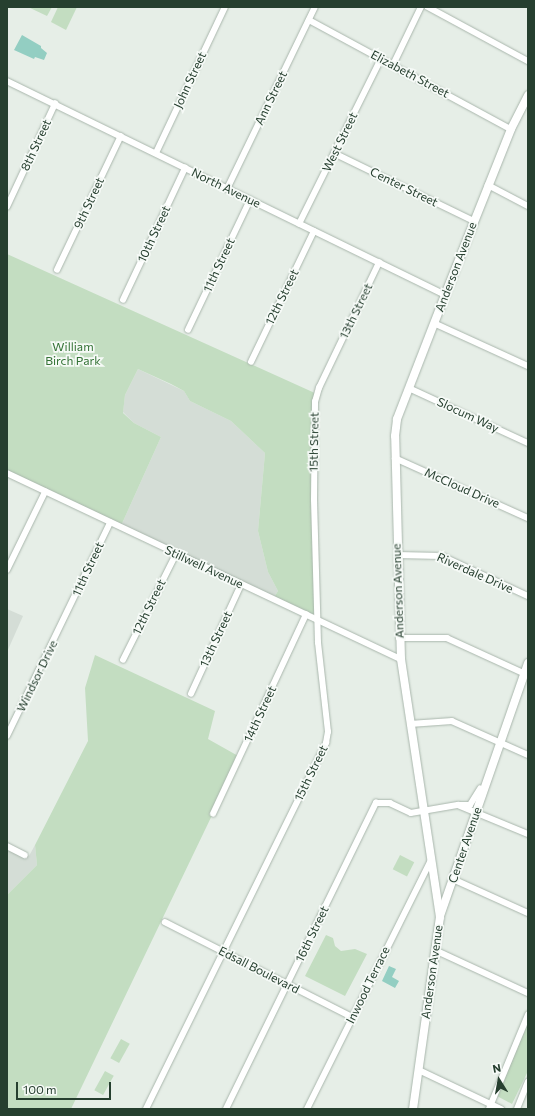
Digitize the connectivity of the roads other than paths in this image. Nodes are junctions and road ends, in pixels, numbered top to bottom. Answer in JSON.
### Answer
{"nodes":[{"id":1,"x":225,"y":7,"type":"edge"},
{"id":2,"x":315,"y":7,"type":"edge"},
{"id":3,"x":421,"y":7,"type":"edge"},
{"id":4,"x":428,"y":7,"type":"edge"},
{"id":5,"x":309,"y":20,"type":"junction"},
{"id":6,"x":381,"y":59,"type":"junction"},
{"id":7,"x":528,"y":62,"type":"edge"},
{"id":8,"x":393,"y":65,"type":"junction"},
{"id":9,"x":7,"y":80,"type":"edge"},
{"id":10,"x":528,"y":95,"type":"edge"},
{"id":11,"x":55,"y":104,"type":"junction"},
{"id":12,"x":512,"y":129,"type":"junction"},
{"id":13,"x":121,"y":136,"type":"junction"},
{"id":14,"x":156,"y":153,"type":"junction"},
{"id":15,"x":334,"y":154,"type":"junction"},
{"id":16,"x":185,"y":168,"type":"junction"},
{"id":17,"x":488,"y":186,"type":"junction"},
{"id":18,"x":227,"y":189,"type":"junction"},
{"id":19,"x":250,"y":200,"type":"junction"},
{"id":20,"x":528,"y":206,"type":"edge"},
{"id":21,"x":7,"y":207,"type":"edge"},
{"id":22,"x":474,"y":222,"type":"junction"},
{"id":23,"x":299,"y":224,"type":"junction"},
{"id":24,"x":314,"y":231,"type":"junction"},
{"id":25,"x":379,"y":263,"type":"junction"},
{"id":26,"x":57,"y":270,"type":"dead end"},
{"id":27,"x":445,"y":295,"type":"junction"},
{"id":28,"x":123,"y":300,"type":"dead end"},
{"id":29,"x":434,"y":323,"type":"junction"},
{"id":30,"x":188,"y":330,"type":"dead end"},
{"id":31,"x":333,"y":360,"type":"joint"},
{"id":32,"x":251,"y":362,"type":"dead end"},
{"id":33,"x":528,"y":366,"type":"edge"},
{"id":34,"x":409,"y":388,"type":"junction"},
{"id":35,"x":528,"y":443,"type":"edge"},
{"id":36,"x":395,"y":458,"type":"junction"},
{"id":37,"x":7,"y":473,"type":"edge"},
{"id":38,"x":45,"y":492,"type":"junction"},
{"id":39,"x":528,"y":518,"type":"edge"},
{"id":40,"x":110,"y":523,"type":"junction"},
{"id":41,"x":176,"y":554,"type":"junction"},
{"id":42,"x":397,"y":555,"type":"junction"},
{"id":43,"x":7,"y":570,"type":"edge"},
{"id":44,"x":241,"y":584,"type":"junction"},
{"id":45,"x":528,"y":596,"type":"edge"},
{"id":46,"x":306,"y":615,"type":"junction"},
{"id":47,"x":66,"y":616,"type":"joint"},
{"id":48,"x":317,"y":620,"type":"junction"},
{"id":49,"x":399,"y":638,"type":"junction"},
{"id":50,"x":401,"y":659,"type":"junction"},
{"id":51,"x":123,"y":660,"type":"dead end"},
{"id":52,"x":528,"y":663,"type":"edge"},
{"id":53,"x":526,"y":674,"type":"edge"},
{"id":54,"x":191,"y":694,"type":"dead end"},
{"id":55,"x":410,"y":724,"type":"junction"},
{"id":56,"x":7,"y":736,"type":"edge"},
{"id":57,"x":500,"y":742,"type":"junction"},
{"id":58,"x":528,"y":755,"type":"edge"},
{"id":59,"x":489,"y":773,"type":"junction"},
{"id":60,"x":458,"y":805,"type":"junction"},
{"id":61,"x":422,"y":812,"type":"junction"},
{"id":62,"x":477,"y":813,"type":"junction"},
{"id":63,"x":213,"y":814,"type":"dead end"},
{"id":64,"x":528,"y":834,"type":"edge"},
{"id":65,"x":7,"y":846,"type":"edge"},
{"id":66,"x":25,"y":855,"type":"dead end"},
{"id":67,"x":430,"y":862,"type":"junction"},
{"id":68,"x":454,"y":879,"type":"junction"},
{"id":69,"x":528,"y":913,"type":"edge"},
{"id":70,"x":440,"y":917,"type":"junction"},
{"id":71,"x":165,"y":922,"type":"dead end"},
{"id":72,"x":435,"y":950,"type":"junction"},
{"id":73,"x":223,"y":952,"type":"junction"},
{"id":74,"x":288,"y":984,"type":"junction"},
{"id":75,"x":528,"y":992,"type":"edge"},
{"id":76,"x":528,"y":1015,"type":"edge"},
{"id":77,"x":352,"y":1017,"type":"junction"},
{"id":78,"x":419,"y":1070,"type":"junction"},
{"id":79,"x":528,"y":1082,"type":"edge"},
{"id":80,"x":490,"y":1107,"type":"edge"},
{"id":81,"x":146,"y":1109,"type":"edge"},
{"id":82,"x":226,"y":1109,"type":"edge"},
{"id":83,"x":307,"y":1109,"type":"edge"},
{"id":84,"x":413,"y":1109,"type":"edge"},
{"id":85,"x":501,"y":1109,"type":"edge"},
{"id":86,"x":517,"y":1109,"type":"edge"}],
"edges":[{"from":1,"to":14,"type":"street","name":"John Street"},
{"from":2,"to":5,"type":"street","name":"Ann Street"},
{"from":3,"to":8,"type":"street"},
{"from":4,"to":7,"type":"street"},
{"from":5,"to":6,"type":"street","name":"Elizabeth Street"},
{"from":5,"to":18,"type":"street","name":"Ann Street"},
{"from":6,"to":8,"type":"street","name":"Elizabeth Street"},
{"from":6,"to":15,"type":"street","name":"West Street"},
{"from":8,"to":12,"type":"street","name":"Elizabeth Street"},
{"from":9,"to":11,"type":"street","name":"North Avenue"},
{"from":10,"to":12,"type":"main road","name":"Anderson Avenue"},
{"from":11,"to":13,"type":"street","name":"North Avenue"},
{"from":11,"to":21,"type":"street","name":"8th Street"},
{"from":12,"to":17,"type":"main road","name":"Anderson Avenue"},
{"from":13,"to":14,"type":"street","name":"North Avenue"},
{"from":13,"to":26,"type":"street","name":"9th Street"},
{"from":14,"to":16,"type":"street","name":"North Avenue"},
{"from":15,"to":22,"type":"street","name":"Center Street"},
{"from":15,"to":23,"type":"street","name":"West Street"},
{"from":16,"to":18,"type":"street","name":"North Avenue"},
{"from":16,"to":28,"type":"street","name":"10th Street"},
{"from":17,"to":20,"type":"street"},
{"from":17,"to":22,"type":"main road","name":"Anderson Avenue"},
{"from":18,"to":19,"type":"street","name":"North Avenue"},
{"from":19,"to":23,"type":"street","name":"North Avenue"},
{"from":19,"to":30,"type":"street","name":"11th Street"},
{"from":22,"to":27,"type":"main road","name":"Anderson Avenue"},
{"from":23,"to":24,"type":"street","name":"North Avenue"},
{"from":24,"to":25,"type":"street","name":"North Avenue"},
{"from":24,"to":32,"type":"street","name":"12th Street"},
{"from":25,"to":27,"type":"street","name":"North Avenue"},
{"from":25,"to":31,"type":"street","name":"13th Street"},
{"from":27,"to":29,"type":"main road","name":"Anderson Avenue"},
{"from":29,"to":33,"type":"street"},
{"from":29,"to":34,"type":"main road","name":"Anderson Avenue"},
{"from":31,"to":48,"type":"street","name":"15th Street"},
{"from":34,"to":35,"type":"street","name":"Slocum Way"},
{"from":34,"to":36,"type":"main road","name":"Anderson Avenue"},
{"from":36,"to":39,"type":"street","name":"McCloud Drive"},
{"from":36,"to":42,"type":"main road","name":"Anderson Avenue"},
{"from":37,"to":38,"type":"street","name":"Stillwell Avenue"},
{"from":38,"to":40,"type":"street","name":"Stillwell Avenue"},
{"from":38,"to":43,"type":"street"},
{"from":40,"to":41,"type":"street","name":"Stillwell Avenue"},
{"from":40,"to":47,"type":"street","name":"11th Street"},
{"from":41,"to":44,"type":"street","name":"Stillwell Avenue"},
{"from":41,"to":51,"type":"street","name":"12th Street"},
{"from":42,"to":45,"type":"street","name":"Riverdale Drive"},
{"from":42,"to":49,"type":"main road","name":"Anderson Avenue"},
{"from":44,"to":46,"type":"street","name":"Stillwell Avenue"},
{"from":44,"to":54,"type":"street","name":"13th Street"},
{"from":46,"to":48,"type":"street","name":"Stillwell Avenue"},
{"from":46,"to":63,"type":"street","name":"14th Street"},
{"from":47,"to":56,"type":"street","name":"Windsor Drive"},
{"from":48,"to":50,"type":"street","name":"Stillwell Avenue"},
{"from":48,"to":73,"type":"street","name":"15th Street"},
{"from":49,"to":50,"type":"main road","name":"Anderson Avenue"},
{"from":49,"to":53,"type":"street"},
{"from":50,"to":55,"type":"main road","name":"Anderson Avenue"},
{"from":52,"to":53,"type":"main road","name":"Center Avenue"},
{"from":53,"to":57,"type":"main road","name":"Center Avenue"},
{"from":55,"to":57,"type":"street"},
{"from":55,"to":61,"type":"main road","name":"Anderson Avenue"},
{"from":57,"to":58,"type":"street"},
{"from":57,"to":59,"type":"main road","name":"Center Avenue"},
{"from":59,"to":60,"type":"street","name":"Center Avenue"},
{"from":59,"to":62,"type":"main road","name":"Center Avenue"},
{"from":60,"to":61,"type":"street","name":"16th Street"},
{"from":60,"to":62,"type":"street"},
{"from":61,"to":67,"type":"main road","name":"Anderson Avenue"},
{"from":61,"to":74,"type":"street","name":"16th Street"},
{"from":62,"to":64,"type":"street"},
{"from":62,"to":68,"type":"main road","name":"Center Avenue"},
{"from":65,"to":66,"type":"street"},
{"from":67,"to":70,"type":"main road","name":"Anderson Avenue"},
{"from":67,"to":77,"type":"street","name":"Inwood Terrace"},
{"from":68,"to":69,"type":"street"},
{"from":68,"to":70,"type":"main road","name":"Center Avenue"},
{"from":70,"to":72,"type":"main road","name":"Anderson Avenue"},
{"from":71,"to":73,"type":"street","name":"Edsall Boulevard"},
{"from":72,"to":75,"type":"street"},
{"from":72,"to":78,"type":"main road","name":"Anderson Avenue"},
{"from":73,"to":74,"type":"street","name":"Edsall Boulevard"},
{"from":73,"to":81,"type":"street","name":"15th Street"},
{"from":74,"to":77,"type":"street","name":"Edsall Boulevard"},
{"from":74,"to":82,"type":"street","name":"16th Street"},
{"from":76,"to":80,"type":"street"},
{"from":77,"to":83,"type":"street","name":"Inwood Terrace"},
{"from":78,"to":80,"type":"street"},
{"from":78,"to":84,"type":"main road","name":"Anderson Avenue"},
{"from":79,"to":86,"type":"street"},
{"from":80,"to":85,"type":"street"}]}
